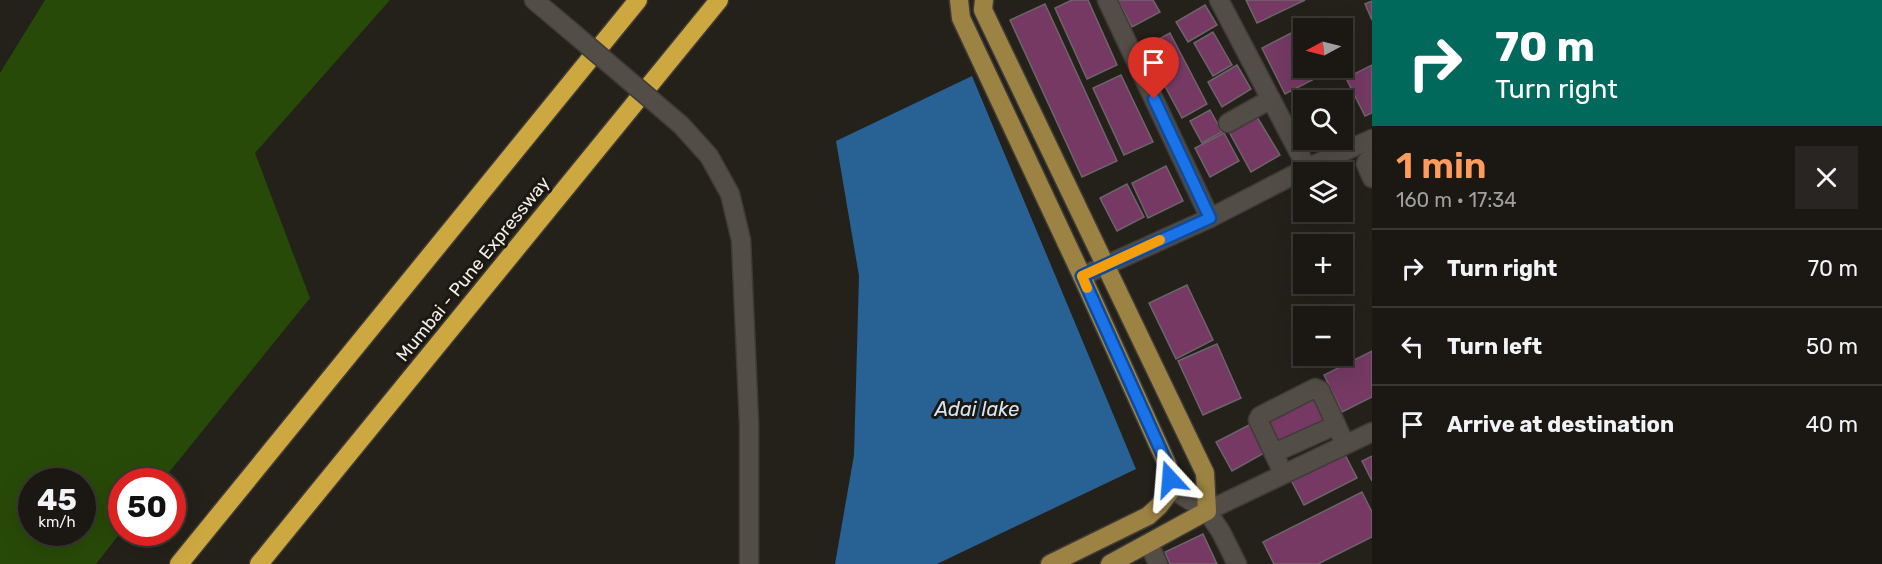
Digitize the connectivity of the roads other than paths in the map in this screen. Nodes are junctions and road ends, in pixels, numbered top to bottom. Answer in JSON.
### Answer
{"nodes":[{"id":1,"x":534,"y":0,"type":"edge"},
{"id":2,"x":638,"y":0,"type":"edge"},
{"id":3,"x":719,"y":0,"type":"edge"},
{"id":4,"x":959,"y":0,"type":"edge"},
{"id":5,"x":984,"y":0,"type":"edge"},
{"id":6,"x":1107,"y":0,"type":"edge"},
{"id":7,"x":1219,"y":0,"type":"edge"},
{"id":8,"x":1271,"y":99,"type":"junction"},
{"id":9,"x":1228,"y":123,"type":"dead end"},
{"id":10,"x":1372,"y":139,"type":"edge"},
{"id":11,"x":1372,"y":158,"type":"edge"},
{"id":12,"x":1304,"y":162,"type":"edge"},
{"id":13,"x":1320,"y":162,"type":"edge"},
{"id":14,"x":1278,"y":170,"type":"dead end"},
{"id":15,"x":1293,"y":175,"type":"edge"},
{"id":16,"x":1372,"y":178,"type":"edge"},
{"id":17,"x":1263,"y":190,"type":"junction"},
{"id":18,"x":1210,"y":218,"type":"junction"},
{"id":19,"x":1105,"y":266,"type":"junction"},
{"id":20,"x":1082,"y":276,"type":"junction"},
{"id":21,"x":1336,"y":425,"type":"junction"},
{"id":22,"x":1372,"y":432,"type":"edge"},
{"id":23,"x":1303,"y":440,"type":"junction"},
{"id":24,"x":1345,"y":444,"type":"junction"},
{"id":25,"x":1274,"y":453,"type":"junction"},
{"id":26,"x":1311,"y":460,"type":"junction"},
{"id":27,"x":1283,"y":473,"type":"junction"},
{"id":28,"x":1172,"y":489,"type":"junction"},
{"id":29,"x":1207,"y":512,"type":"junction"},
{"id":30,"x":1149,"y":544,"type":"junction"},
{"id":31,"x":180,"y":564,"type":"edge"},
{"id":32,"x":259,"y":564,"type":"edge"},
{"id":33,"x":749,"y":564,"type":"edge"},
{"id":34,"x":1050,"y":564,"type":"edge"},
{"id":35,"x":1110,"y":564,"type":"edge"},
{"id":36,"x":1158,"y":564,"type":"edge"},
{"id":37,"x":1237,"y":564,"type":"edge"}],
"edges":[{"from":1,"to":33,"type":"street","bridge":true},
{"from":2,"to":31,"type":"highway"},
{"from":3,"to":32,"type":"highway","name":"Mumbai - Pune Expressway"},
{"from":4,"to":20,"type":"main road"},
{"from":5,"to":19,"type":"main road"},
{"from":6,"to":18,"type":"street"},
{"from":7,"to":8,"type":"street"},
{"from":8,"to":9,"type":"street"},
{"from":8,"to":12,"type":"street"},
{"from":10,"to":13,"type":"street"},
{"from":11,"to":16,"type":"street"},
{"from":14,"to":17,"type":"street"},
{"from":15,"to":17,"type":"street"},
{"from":17,"to":18,"type":"street"},
{"from":18,"to":19,"type":"street"},
{"from":19,"to":20,"type":"street"},
{"from":19,"to":29,"type":"main road"},
{"from":20,"to":28,"type":"main road"},
{"from":21,"to":23,"type":"street"},
{"from":21,"to":24,"type":"street"},
{"from":21,"to":25,"type":"street"},
{"from":22,"to":24,"type":"street"},
{"from":23,"to":25,"type":"street"},
{"from":23,"to":26,"type":"street"},
{"from":24,"to":26,"type":"street"},
{"from":25,"to":27,"type":"street"},
{"from":26,"to":27,"type":"street"},
{"from":27,"to":29,"type":"street"},
{"from":28,"to":29,"type":"street"},
{"from":28,"to":34,"type":"main road"},
{"from":29,"to":30,"type":"main road"},
{"from":29,"to":37,"type":"street"},
{"from":30,"to":35,"type":"main road"},
{"from":30,"to":36,"type":"street"}]}
